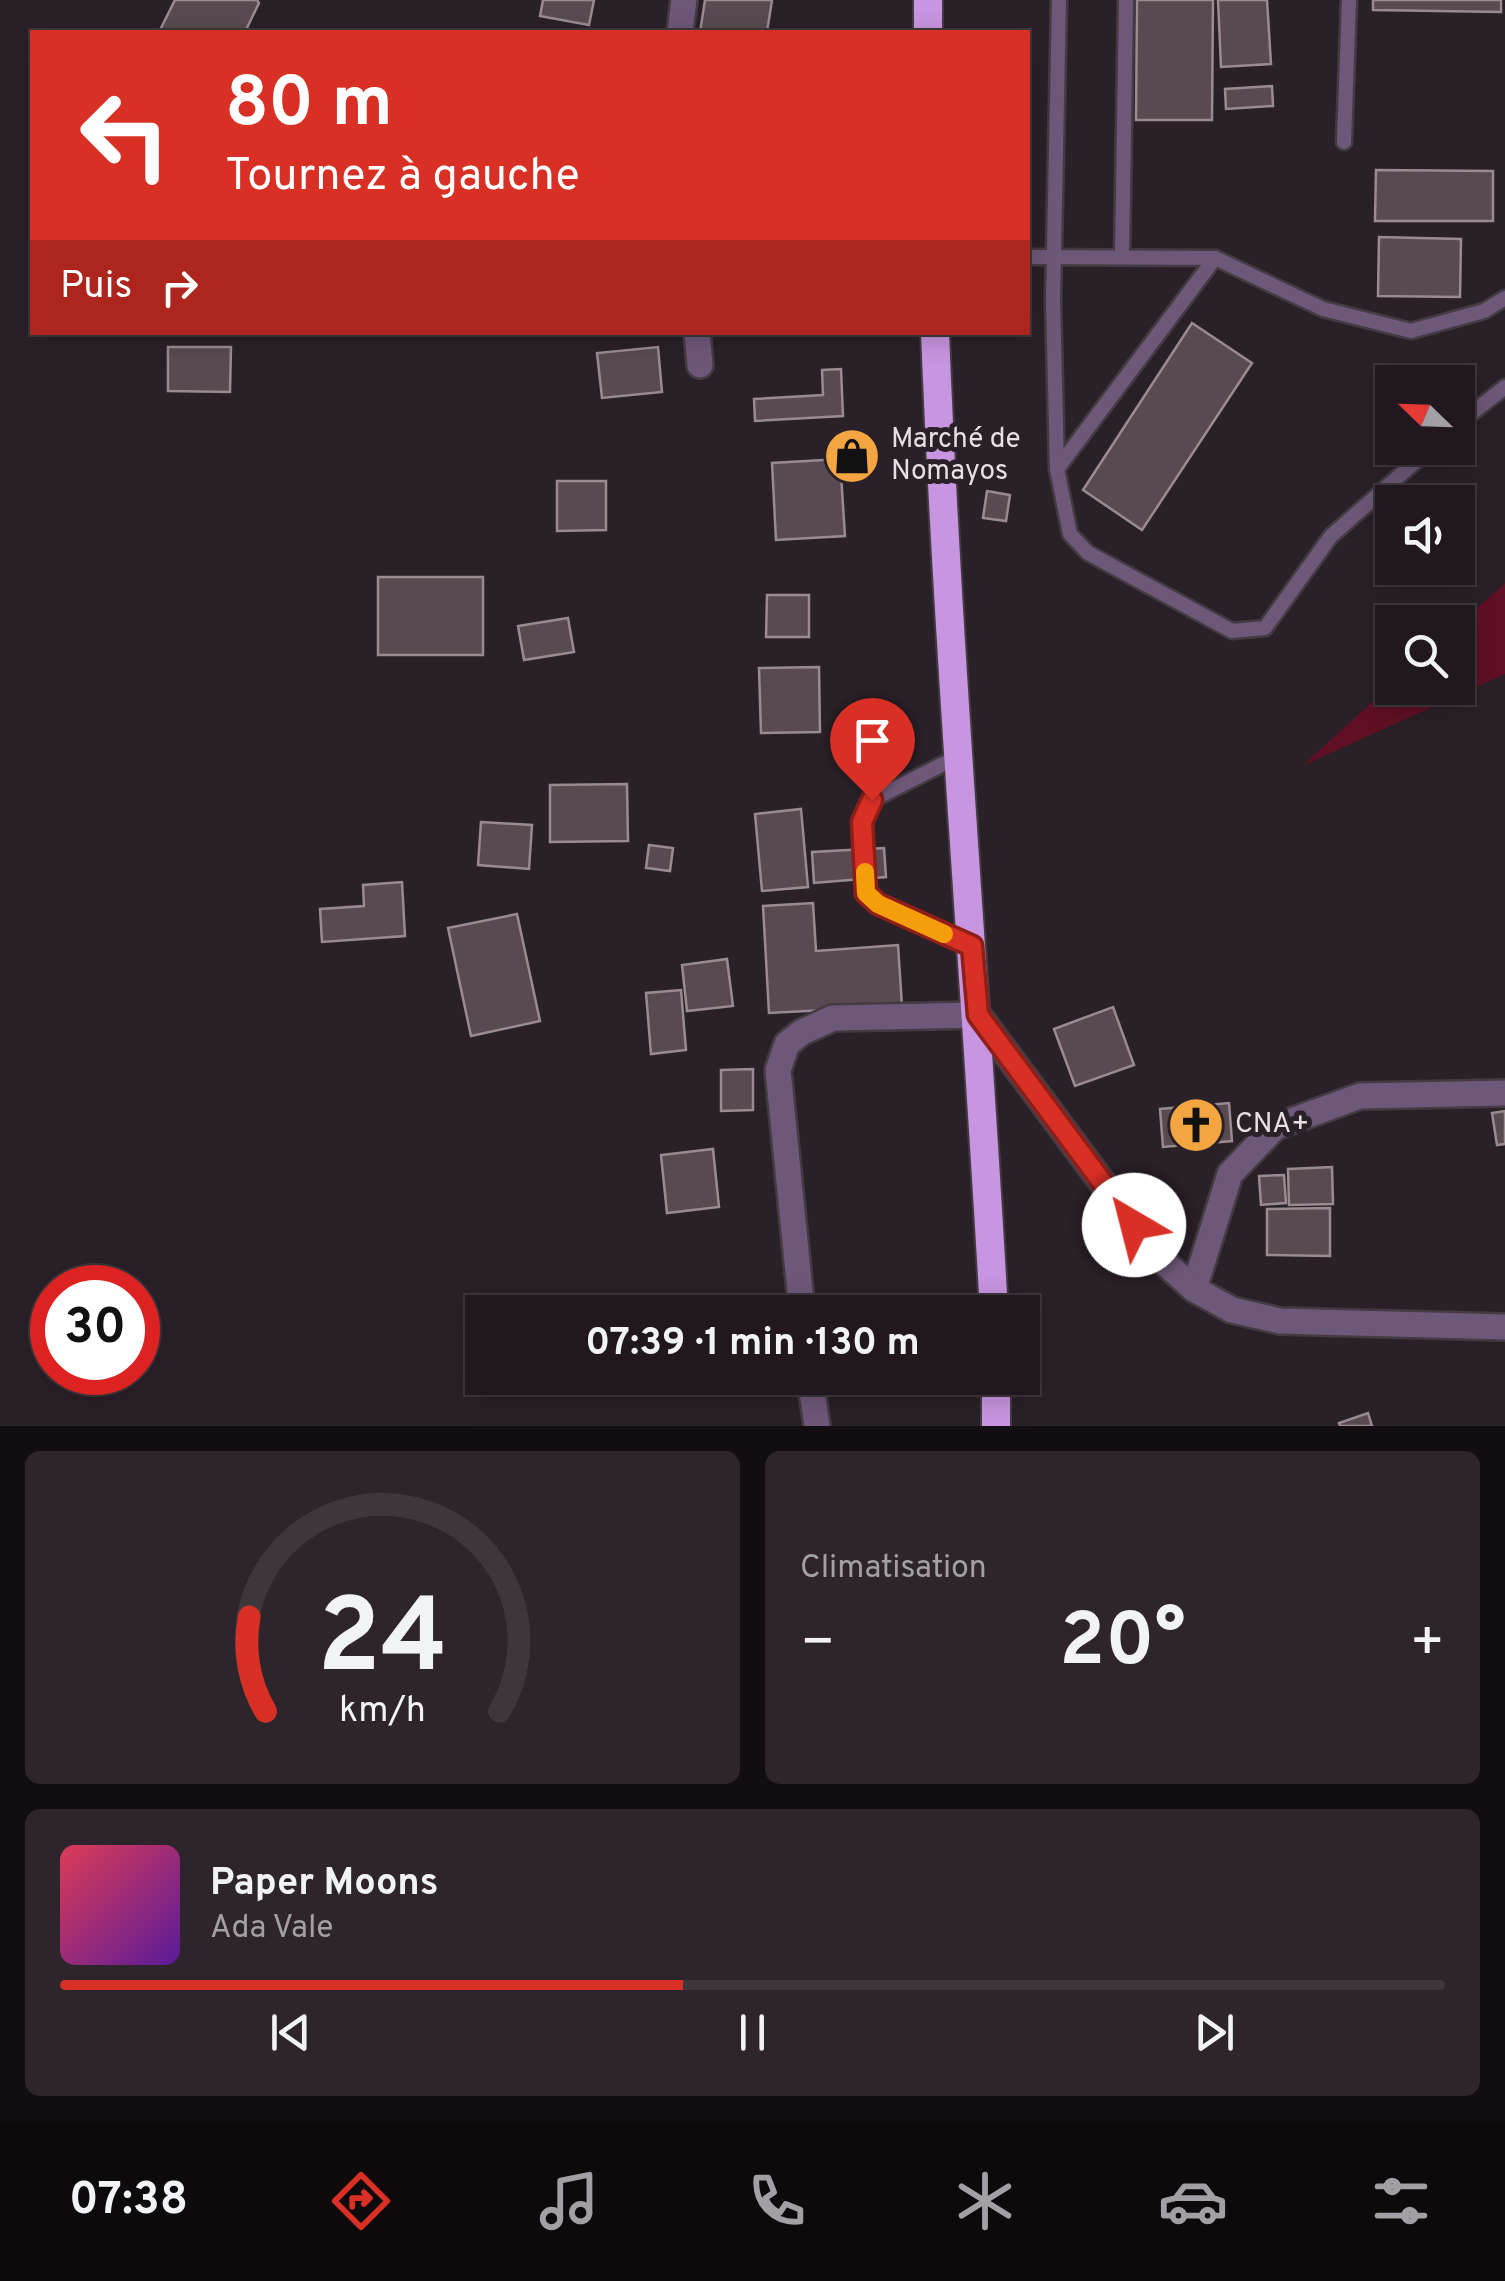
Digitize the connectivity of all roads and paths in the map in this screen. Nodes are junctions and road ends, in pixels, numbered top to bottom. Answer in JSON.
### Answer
{"nodes":[{"id":1,"x":684,"y":0,"type":"edge"},
{"id":2,"x":928,"y":0,"type":"edge"},
{"id":3,"x":1059,"y":0,"type":"edge"},
{"id":4,"x":1126,"y":0,"type":"edge"},
{"id":5,"x":1349,"y":0,"type":"edge"},
{"id":6,"x":680,"y":30,"type":"edge"},
{"id":7,"x":928,"y":30,"type":"edge"},
{"id":8,"x":1344,"y":142,"type":"dead end"},
{"id":9,"x":1122,"y":256,"type":"junction"},
{"id":10,"x":1030,"y":257,"type":"edge"},
{"id":11,"x":1054,"y":258,"type":"junction"},
{"id":12,"x":1215,"y":258,"type":"junction"},
{"id":13,"x":1505,"y":298,"type":"edge"},
{"id":14,"x":697,"y":335,"type":"edge"},
{"id":15,"x":935,"y":335,"type":"edge"},
{"id":16,"x":700,"y":365,"type":"dead end"},
{"id":17,"x":1505,"y":386,"type":"edge"},
{"id":18,"x":1475,"y":410,"type":"edge"},
{"id":19,"x":1412,"y":465,"type":"edge"},
{"id":20,"x":1057,"y":469,"type":"junction"},
{"id":21,"x":957,"y":757,"type":"junction"},
{"id":22,"x":972,"y":946,"type":"junction"},
{"id":23,"x":978,"y":1015,"type":"junction"},
{"id":24,"x":1505,"y":1092,"type":"edge"},
{"id":25,"x":1194,"y":1289,"type":"junction"},
{"id":26,"x":800,"y":1295,"type":"edge"},
{"id":27,"x":993,"y":1295,"type":"edge"},
{"id":28,"x":1505,"y":1327,"type":"edge"},
{"id":29,"x":812,"y":1395,"type":"edge"},
{"id":30,"x":996,"y":1395,"type":"edge"},
{"id":31,"x":816,"y":1426,"type":"edge"},
{"id":32,"x":996,"y":1426,"type":"edge"}],
"edges":[{"from":1,"to":6,"type":"street"},
{"from":2,"to":7,"type":"highway"},
{"from":3,"to":11,"type":"lane"},
{"from":4,"to":9,"type":"lane"},
{"from":5,"to":8,"type":"lane"},
{"from":9,"to":11,"type":"lane"},
{"from":9,"to":12,"type":"lane"},
{"from":10,"to":11,"type":"lane"},
{"from":11,"to":20,"type":"lane"},
{"from":12,"to":13,"type":"lane"},
{"from":12,"to":20,"type":"lane"},
{"from":14,"to":16,"type":"street"},
{"from":15,"to":21,"type":"highway"},
{"from":17,"to":18,"type":"lane"},
{"from":19,"to":20,"type":"lane"},
{"from":21,"to":22,"type":"highway"},
{"from":21,"to":22,"type":"lane"},
{"from":22,"to":23,"type":"highway"},
{"from":23,"to":25,"type":"street"},
{"from":23,"to":26,"type":"street"},
{"from":23,"to":27,"type":"highway"},
{"from":24,"to":25,"type":"street"},
{"from":25,"to":28,"type":"street"},
{"from":29,"to":31,"type":"street"},
{"from":30,"to":32,"type":"highway"}]}
